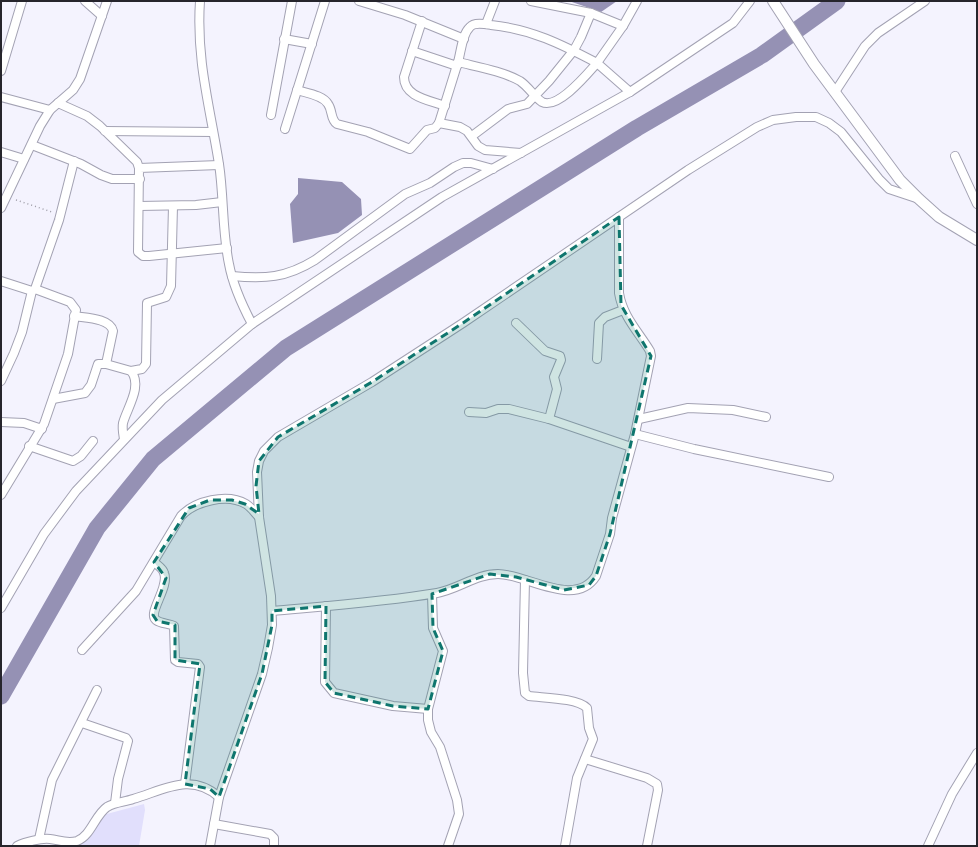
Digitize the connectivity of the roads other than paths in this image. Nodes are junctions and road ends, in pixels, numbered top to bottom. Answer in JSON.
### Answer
{"nodes":[{"id":1,"x":22,"y":1,"type":"edge"},
{"id":2,"x":85,"y":1,"type":"edge"},
{"id":3,"x":107,"y":1,"type":"edge"},
{"id":4,"x":200,"y":1,"type":"edge"},
{"id":5,"x":292,"y":1,"type":"edge"},
{"id":6,"x":325,"y":1,"type":"edge"},
{"id":7,"x":359,"y":1,"type":"edge"},
{"id":8,"x":495,"y":1,"type":"edge"},
{"id":9,"x":531,"y":1,"type":"edge"},
{"id":10,"x":637,"y":1,"type":"edge"},
{"id":11,"x":750,"y":1,"type":"edge"},
{"id":12,"x":925,"y":1,"type":"edge"},
{"id":13,"x":775,"y":4,"type":"edge"},
{"id":14,"x":591,"y":13,"type":"junction"},
{"id":15,"x":102,"y":16,"type":"junction"},
{"id":16,"x":422,"y":21,"type":"junction"},
{"id":17,"x":486,"y":24,"type":"junction"},
{"id":18,"x":623,"y":26,"type":"junction"},
{"id":19,"x":284,"y":39,"type":"junction"},
{"id":20,"x":464,"y":39,"type":"junction"},
{"id":21,"x":312,"y":44,"type":"junction"},
{"id":22,"x":574,"y":50,"type":"junction"},
{"id":23,"x":412,"y":51,"type":"junction"},
{"id":24,"x":597,"y":63,"type":"junction"},
{"id":25,"x":458,"y":64,"type":"junction"},
{"id":26,"x":1,"y":71,"type":"edge"},
{"id":27,"x":297,"y":90,"type":"junction"},
{"id":28,"x":630,"y":92,"type":"junction"},
{"id":29,"x":835,"y":92,"type":"junction"},
{"id":30,"x":535,"y":96,"type":"junction"},
{"id":31,"x":1,"y":97,"type":"edge"},
{"id":32,"x":58,"y":103,"type":"junction"},
{"id":33,"x":445,"y":106,"type":"junction"},
{"id":34,"x":50,"y":110,"type":"junction"},
{"id":35,"x":271,"y":114,"type":"dead end"},
{"id":36,"x":439,"y":123,"type":"junction"},
{"id":37,"x":284,"y":129,"type":"dead end"},
{"id":38,"x":105,"y":131,"type":"junction"},
{"id":39,"x":213,"y":132,"type":"junction"},
{"id":40,"x":472,"y":136,"type":"junction"},
{"id":41,"x":32,"y":145,"type":"junction"},
{"id":42,"x":1,"y":152,"type":"edge"},
{"id":43,"x":522,"y":153,"type":"junction"},
{"id":44,"x":955,"y":156,"type":"dead end"},
{"id":45,"x":24,"y":159,"type":"junction"},
{"id":46,"x":74,"y":161,"type":"junction"},
{"id":47,"x":219,"y":166,"type":"junction"},
{"id":48,"x":139,"y":168,"type":"junction"},
{"id":49,"x":493,"y":169,"type":"junction"},
{"id":50,"x":140,"y":179,"type":"junction"},
{"id":51,"x":919,"y":199,"type":"junction"},
{"id":52,"x":222,"y":202,"type":"junction"},
{"id":53,"x":977,"y":204,"type":"edge"},
{"id":54,"x":139,"y":206,"type":"junction"},
{"id":55,"x":173,"y":206,"type":"junction"},
{"id":56,"x":1,"y":208,"type":"edge"},
{"id":57,"x":619,"y":217,"type":"junction"},
{"id":58,"x":977,"y":240,"type":"edge"},
{"id":59,"x":227,"y":248,"type":"junction"},
{"id":60,"x":173,"y":253,"type":"junction"},
{"id":61,"x":232,"y":276,"type":"junction"},
{"id":62,"x":1,"y":281,"type":"edge"},
{"id":63,"x":34,"y":290,"type":"junction"},
{"id":64,"x":623,"y":310,"type":"junction"},
{"id":65,"x":74,"y":316,"type":"junction"},
{"id":66,"x":516,"y":322,"type":"dead end"},
{"id":67,"x":252,"y":324,"type":"junction"},
{"id":68,"x":597,"y":360,"type":"dead end"},
{"id":69,"x":106,"y":364,"type":"junction"},
{"id":70,"x":131,"y":371,"type":"junction"},
{"id":71,"x":1,"y":381,"type":"edge"},
{"id":72,"x":53,"y":399,"type":"junction"},
{"id":73,"x":469,"y":412,"type":"dead end"},
{"id":74,"x":766,"y":417,"type":"dead end"},
{"id":75,"x":549,"y":419,"type":"junction"},
{"id":76,"x":638,"y":419,"type":"junction"},
{"id":77,"x":1,"y":422,"type":"edge"},
{"id":78,"x":42,"y":430,"type":"junction"},
{"id":79,"x":635,"y":434,"type":"junction"},
{"id":80,"x":124,"y":439,"type":"junction"},
{"id":81,"x":93,"y":441,"type":"dead end"},
{"id":82,"x":29,"y":446,"type":"junction"},
{"id":83,"x":632,"y":447,"type":"junction"},
{"id":84,"x":829,"y":477,"type":"dead end"},
{"id":85,"x":1,"y":495,"type":"edge"},
{"id":86,"x":260,"y":517,"type":"junction"},
{"id":87,"x":154,"y":562,"type":"junction"},
{"id":88,"x":525,"y":580,"type":"junction"},
{"id":89,"x":432,"y":594,"type":"junction"},
{"id":90,"x":326,"y":606,"type":"junction"},
{"id":91,"x":1,"y":608,"type":"edge"},
{"id":92,"x":272,"y":611,"type":"junction"},
{"id":93,"x":82,"y":650,"type":"dead end"},
{"id":94,"x":97,"y":690,"type":"dead end"},
{"id":95,"x":428,"y":710,"type":"junction"},
{"id":96,"x":82,"y":723,"type":"junction"},
{"id":97,"x":977,"y":753,"type":"edge"},
{"id":98,"x":585,"y":759,"type":"junction"},
{"id":99,"x":185,"y":784,"type":"junction"},
{"id":100,"x":219,"y":797,"type":"junction"},
{"id":101,"x":115,"y":803,"type":"junction"},
{"id":102,"x":214,"y":824,"type":"junction"},
{"id":103,"x":40,"y":839,"type":"junction"},
{"id":104,"x":17,"y":846,"type":"edge"},
{"id":105,"x":210,"y":846,"type":"edge"},
{"id":106,"x":274,"y":846,"type":"edge"},
{"id":107,"x":448,"y":846,"type":"edge"},
{"id":108,"x":565,"y":846,"type":"edge"},
{"id":109,"x":648,"y":846,"type":"edge"},
{"id":110,"x":928,"y":846,"type":"edge"}],
"edges":[{"from":1,"to":26,"type":"street"},
{"from":2,"to":15,"type":"street"},
{"from":3,"to":15,"type":"street"},
{"from":4,"to":39,"type":"street"},
{"from":5,"to":19,"type":"street"},
{"from":6,"to":21,"type":"street"},
{"from":7,"to":16,"type":"street"},
{"from":8,"to":17,"type":"street"},
{"from":9,"to":14,"type":"street"},
{"from":10,"to":18,"type":"street"},
{"from":11,"to":28,"type":"street"},
{"from":12,"to":29,"type":"street"},
{"from":13,"to":29,"type":"street"},
{"from":14,"to":18,"type":"street"},
{"from":14,"to":22,"type":"street"},
{"from":15,"to":32,"type":"street"},
{"from":16,"to":20,"type":"street"},
{"from":16,"to":23,"type":"street"},
{"from":17,"to":20,"type":"street"},
{"from":17,"to":22,"type":"street"},
{"from":18,"to":24,"type":"street"},
{"from":19,"to":21,"type":"street"},
{"from":19,"to":35,"type":"street"},
{"from":20,"to":25,"type":"street"},
{"from":21,"to":27,"type":"street"},
{"from":22,"to":24,"type":"street"},
{"from":22,"to":30,"type":"street"},
{"from":23,"to":25,"type":"street"},
{"from":23,"to":33,"type":"street"},
{"from":24,"to":28,"type":"street"},
{"from":24,"to":30,"type":"street"},
{"from":25,"to":30,"type":"street"},
{"from":25,"to":33,"type":"street"},
{"from":27,"to":36,"type":"street"},
{"from":27,"to":37,"type":"street"},
{"from":28,"to":43,"type":"street"},
{"from":29,"to":51,"type":"street"},
{"from":30,"to":40,"type":"street"},
{"from":31,"to":34,"type":"street"},
{"from":32,"to":34,"type":"street"},
{"from":32,"to":38,"type":"street"},
{"from":33,"to":36,"type":"street"},
{"from":34,"to":41,"type":"street"},
{"from":36,"to":40,"type":"street"},
{"from":38,"to":39,"type":"street"},
{"from":38,"to":48,"type":"street"},
{"from":39,"to":47,"type":"street"},
{"from":40,"to":43,"type":"street"},
{"from":41,"to":45,"type":"street"},
{"from":41,"to":46,"type":"street"},
{"from":42,"to":45,"type":"street"},
{"from":43,"to":49,"type":"street"},
{"from":44,"to":53,"type":"street"},
{"from":45,"to":56,"type":"street"},
{"from":46,"to":50,"type":"street"},
{"from":46,"to":63,"type":"street"},
{"from":47,"to":48,"type":"street"},
{"from":47,"to":52,"type":"street"},
{"from":48,"to":50,"type":"street"},
{"from":49,"to":61,"type":"street"},
{"from":49,"to":67,"type":"street"},
{"from":50,"to":54,"type":"street"},
{"from":51,"to":57,"type":"street"},
{"from":51,"to":58,"type":"street"},
{"from":52,"to":55,"type":"street"},
{"from":52,"to":59,"type":"street"},
{"from":54,"to":55,"type":"street"},
{"from":54,"to":60,"type":"street"},
{"from":55,"to":60,"type":"street"},
{"from":57,"to":64,"type":"street"},
{"from":57,"to":86,"type":"street"},
{"from":59,"to":60,"type":"street"},
{"from":59,"to":61,"type":"street"},
{"from":60,"to":70,"type":"street"},
{"from":61,"to":67,"type":"street"},
{"from":62,"to":63,"type":"street"},
{"from":63,"to":65,"type":"street"},
{"from":63,"to":71,"type":"street"},
{"from":64,"to":68,"type":"street"},
{"from":64,"to":76,"type":"street"},
{"from":65,"to":69,"type":"street"},
{"from":65,"to":72,"type":"street"},
{"from":66,"to":75,"type":"street"},
{"from":67,"to":80,"type":"street"},
{"from":69,"to":70,"type":"street"},
{"from":69,"to":72,"type":"street"},
{"from":70,"to":80,"type":"street"},
{"from":72,"to":78,"type":"street"},
{"from":73,"to":75,"type":"street"},
{"from":74,"to":76,"type":"street"},
{"from":75,"to":83,"type":"street"},
{"from":76,"to":79,"type":"street"},
{"from":77,"to":78,"type":"street"},
{"from":78,"to":82,"type":"street"},
{"from":79,"to":83,"type":"street"},
{"from":79,"to":84,"type":"street"},
{"from":80,"to":91,"type":"street"},
{"from":81,"to":82,"type":"street"},
{"from":82,"to":85,"type":"street"},
{"from":83,"to":88,"type":"street"},
{"from":86,"to":87,"type":"street"},
{"from":86,"to":92,"type":"street"},
{"from":87,"to":93,"type":"street"},
{"from":87,"to":99,"type":"street"},
{"from":88,"to":89,"type":"street"},
{"from":88,"to":98,"type":"street"},
{"from":89,"to":90,"type":"street"},
{"from":89,"to":95,"type":"street"},
{"from":90,"to":92,"type":"street"},
{"from":90,"to":95,"type":"street"},
{"from":92,"to":100,"type":"street"},
{"from":94,"to":96,"type":"street"},
{"from":95,"to":107,"type":"street"},
{"from":96,"to":101,"type":"street"},
{"from":96,"to":103,"type":"street"},
{"from":97,"to":110,"type":"street"},
{"from":98,"to":108,"type":"street"},
{"from":98,"to":109,"type":"street"},
{"from":99,"to":100,"type":"street"},
{"from":99,"to":101,"type":"street"},
{"from":100,"to":102,"type":"street"},
{"from":101,"to":103,"type":"street"},
{"from":102,"to":105,"type":"street"},
{"from":102,"to":106,"type":"street"},
{"from":103,"to":104,"type":"street"}]}
